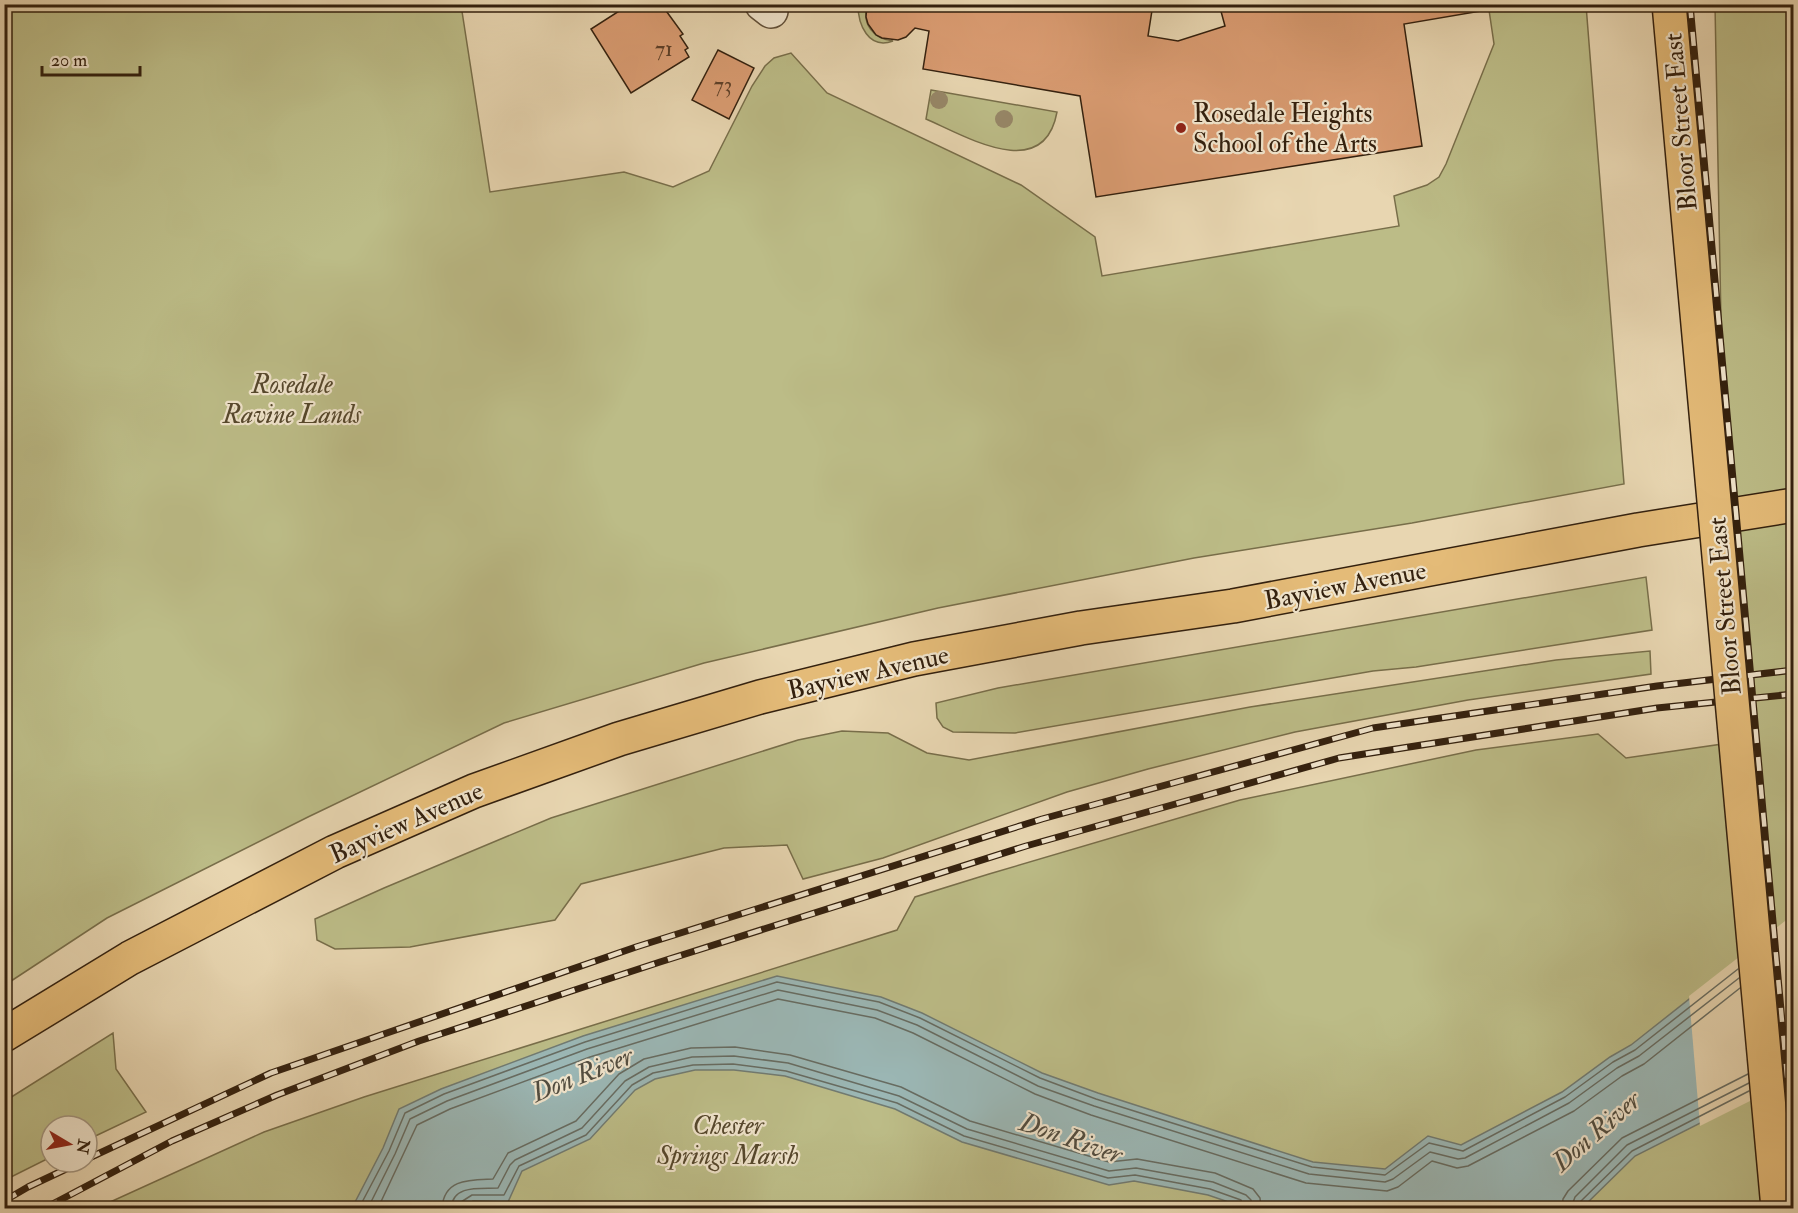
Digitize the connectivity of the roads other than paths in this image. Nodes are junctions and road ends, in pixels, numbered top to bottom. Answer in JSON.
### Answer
{"nodes":[{"id":1,"x":1669,"y":4,"type":"edge"},
{"id":2,"x":1794,"y":505,"type":"edge"},
{"id":3,"x":4,"y":1035,"type":"edge"},
{"id":4,"x":1778,"y":1209,"type":"edge"}],
"edges":[{"from":1,"to":4,"type":"main road","name":"Bloor Street East","bridge":true},
{"from":2,"to":3,"type":"main road","name":"Bayview Avenue"}]}
